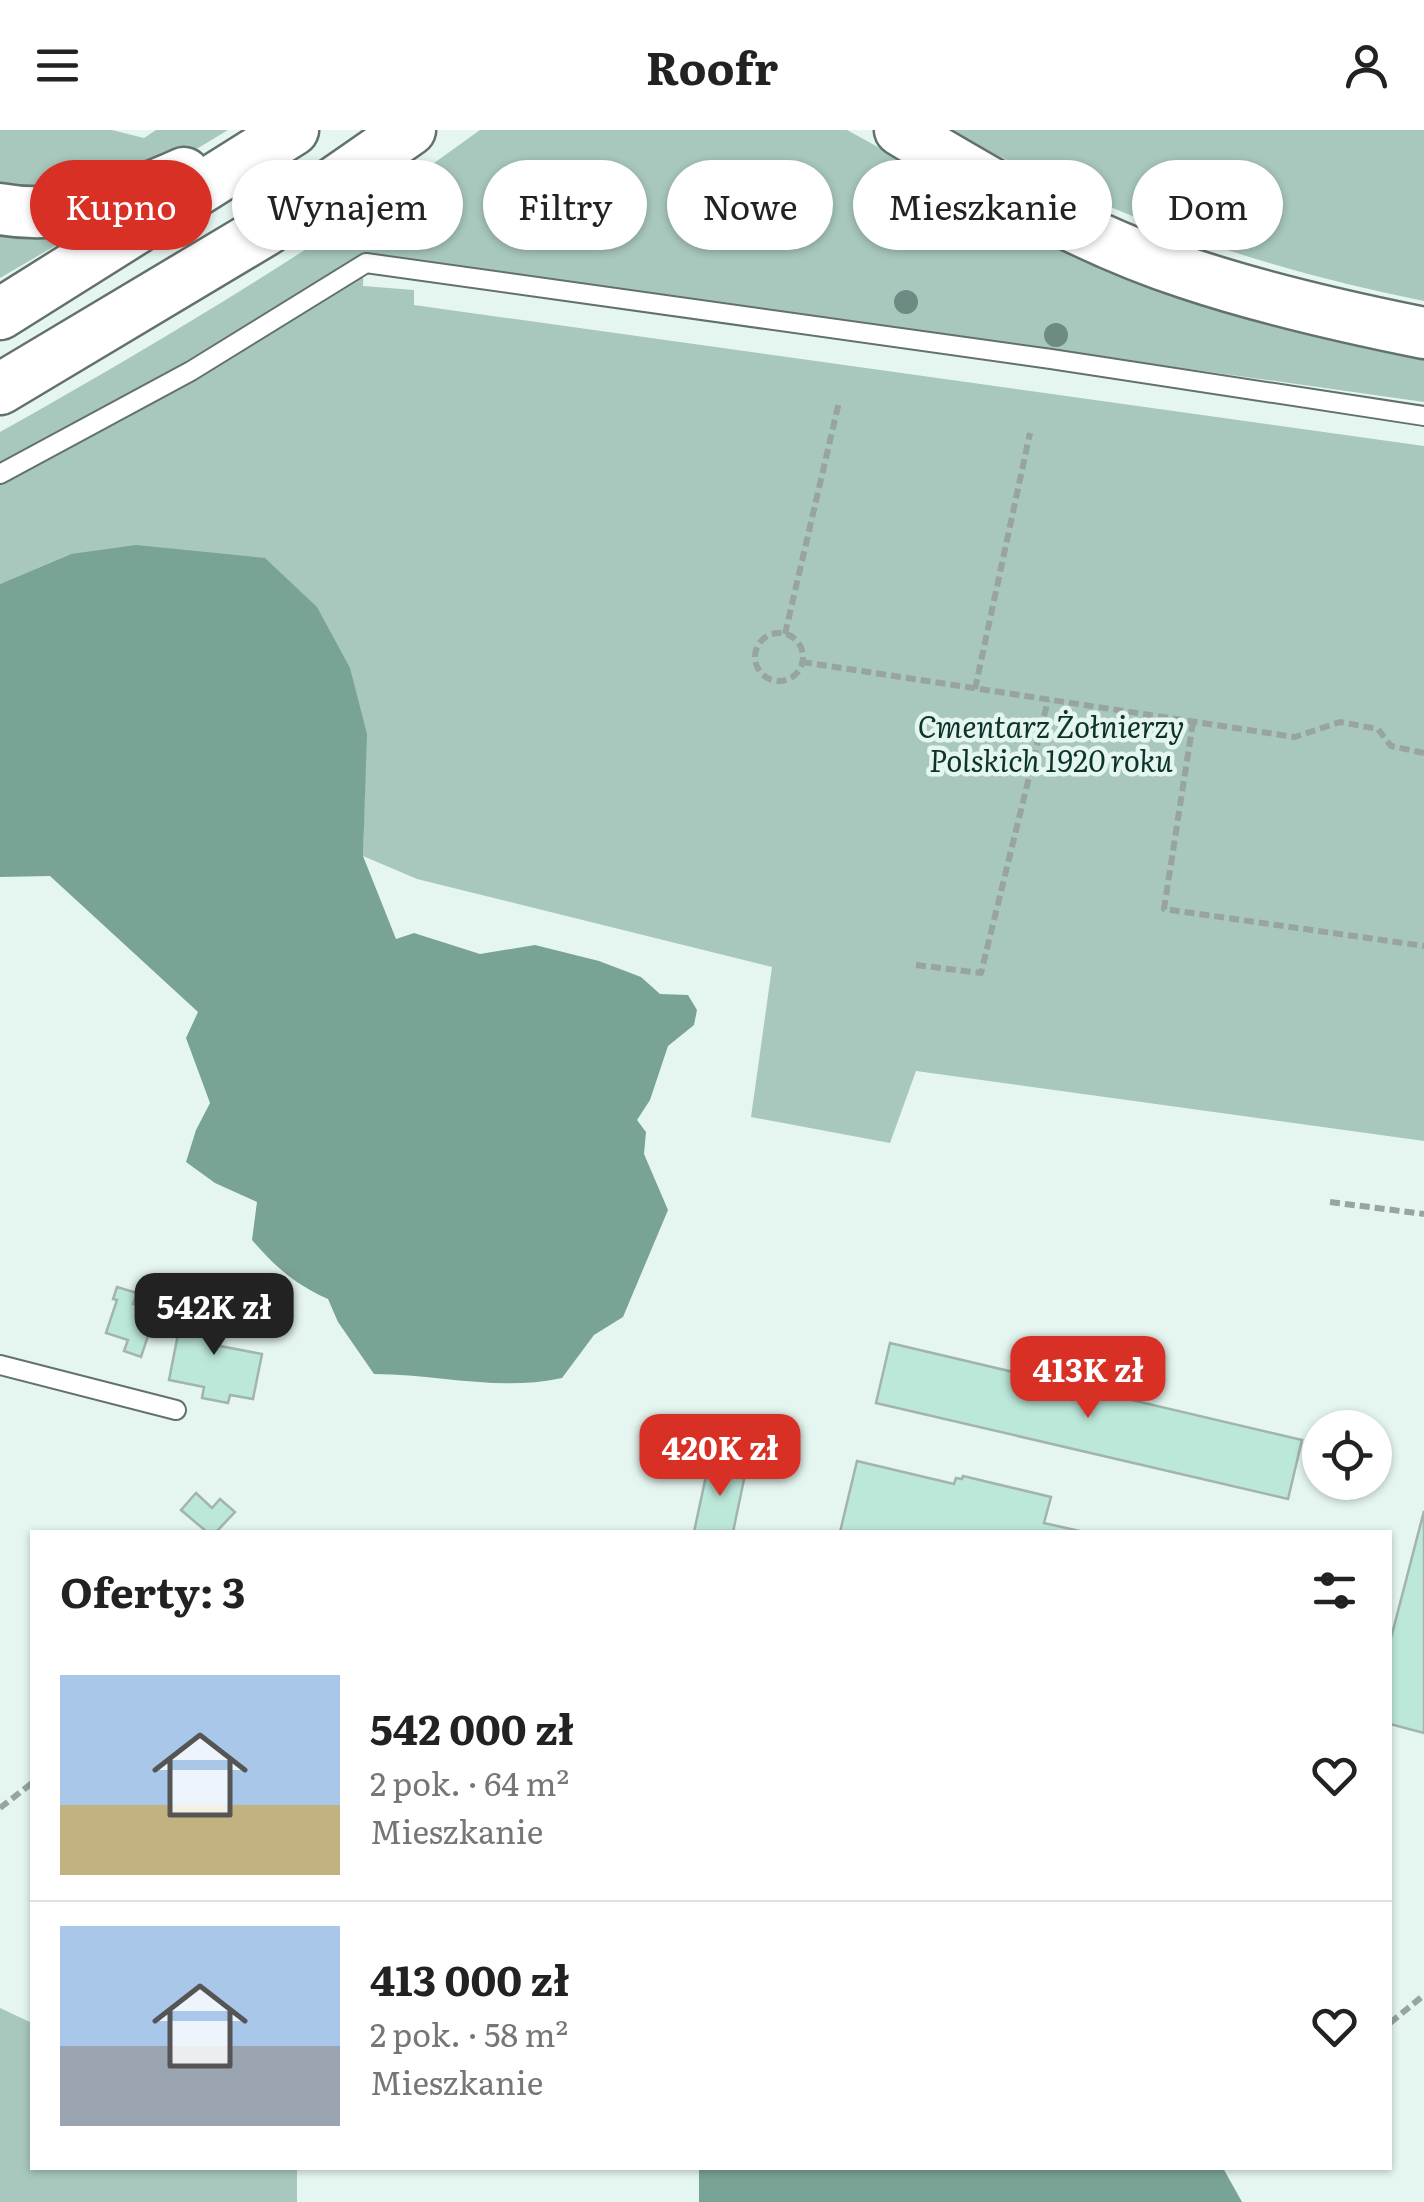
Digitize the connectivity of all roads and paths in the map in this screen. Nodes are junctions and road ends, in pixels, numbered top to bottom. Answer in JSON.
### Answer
{"nodes":[{"id":1,"x":274,"y":130,"type":"edge"},
{"id":2,"x":294,"y":130,"type":"edge"},
{"id":3,"x":410,"y":130,"type":"edge"},
{"id":4,"x":900,"y":130,"type":"edge"},
{"id":5,"x":0,"y":209,"type":"edge"},
{"id":6,"x":0,"y":314,"type":"edge"},
{"id":7,"x":1424,"y":334,"type":"edge"},
{"id":8,"x":0,"y":389,"type":"edge"},
{"id":9,"x":839,"y":402,"type":"dead end"},
{"id":10,"x":1424,"y":416,"type":"edge"},
{"id":11,"x":1030,"y":432,"type":"dead end"},
{"id":12,"x":0,"y":474,"type":"edge"},
{"id":13,"x":785,"y":634,"type":"junction"},
{"id":14,"x":802,"y":662,"type":"junction"},
{"id":15,"x":975,"y":690,"type":"junction"},
{"id":16,"x":1048,"y":700,"type":"junction"},
{"id":17,"x":1193,"y":722,"type":"junction"},
{"id":18,"x":1424,"y":752,"type":"edge"},
{"id":19,"x":1424,"y":946,"type":"edge"},
{"id":20,"x":916,"y":965,"type":"dead end"},
{"id":21,"x":1330,"y":1202,"type":"dead end"},
{"id":22,"x":1424,"y":1214,"type":"edge"},
{"id":23,"x":0,"y":1365,"type":"edge"},
{"id":24,"x":176,"y":1410,"type":"dead end"},
{"id":25,"x":30,"y":1785,"type":"edge"},
{"id":26,"x":0,"y":1808,"type":"edge"},
{"id":27,"x":1424,"y":1995,"type":"edge"},
{"id":28,"x":1392,"y":2020,"type":"edge"}],
"edges":[{"from":1,"to":5,"type":"main road"},
{"from":2,"to":6,"type":"main road"},
{"from":3,"to":8,"type":"main road"},
{"from":4,"to":7,"type":"main road"},
{"from":9,"to":13,"type":"path"},
{"from":10,"to":12,"type":"lane"},
{"from":11,"to":15,"type":"path"},
{"from":13,"to":14,"type":"path"},
{"from":13,"to":14,"type":"path"},
{"from":14,"to":15,"type":"path"},
{"from":15,"to":16,"type":"path"},
{"from":16,"to":17,"type":"path"},
{"from":16,"to":20,"type":"path"},
{"from":17,"to":18,"type":"path"},
{"from":17,"to":19,"type":"path"},
{"from":21,"to":22,"type":"path"},
{"from":23,"to":24,"type":"lane"},
{"from":25,"to":26,"type":"path"},
{"from":27,"to":28,"type":"path"}]}
